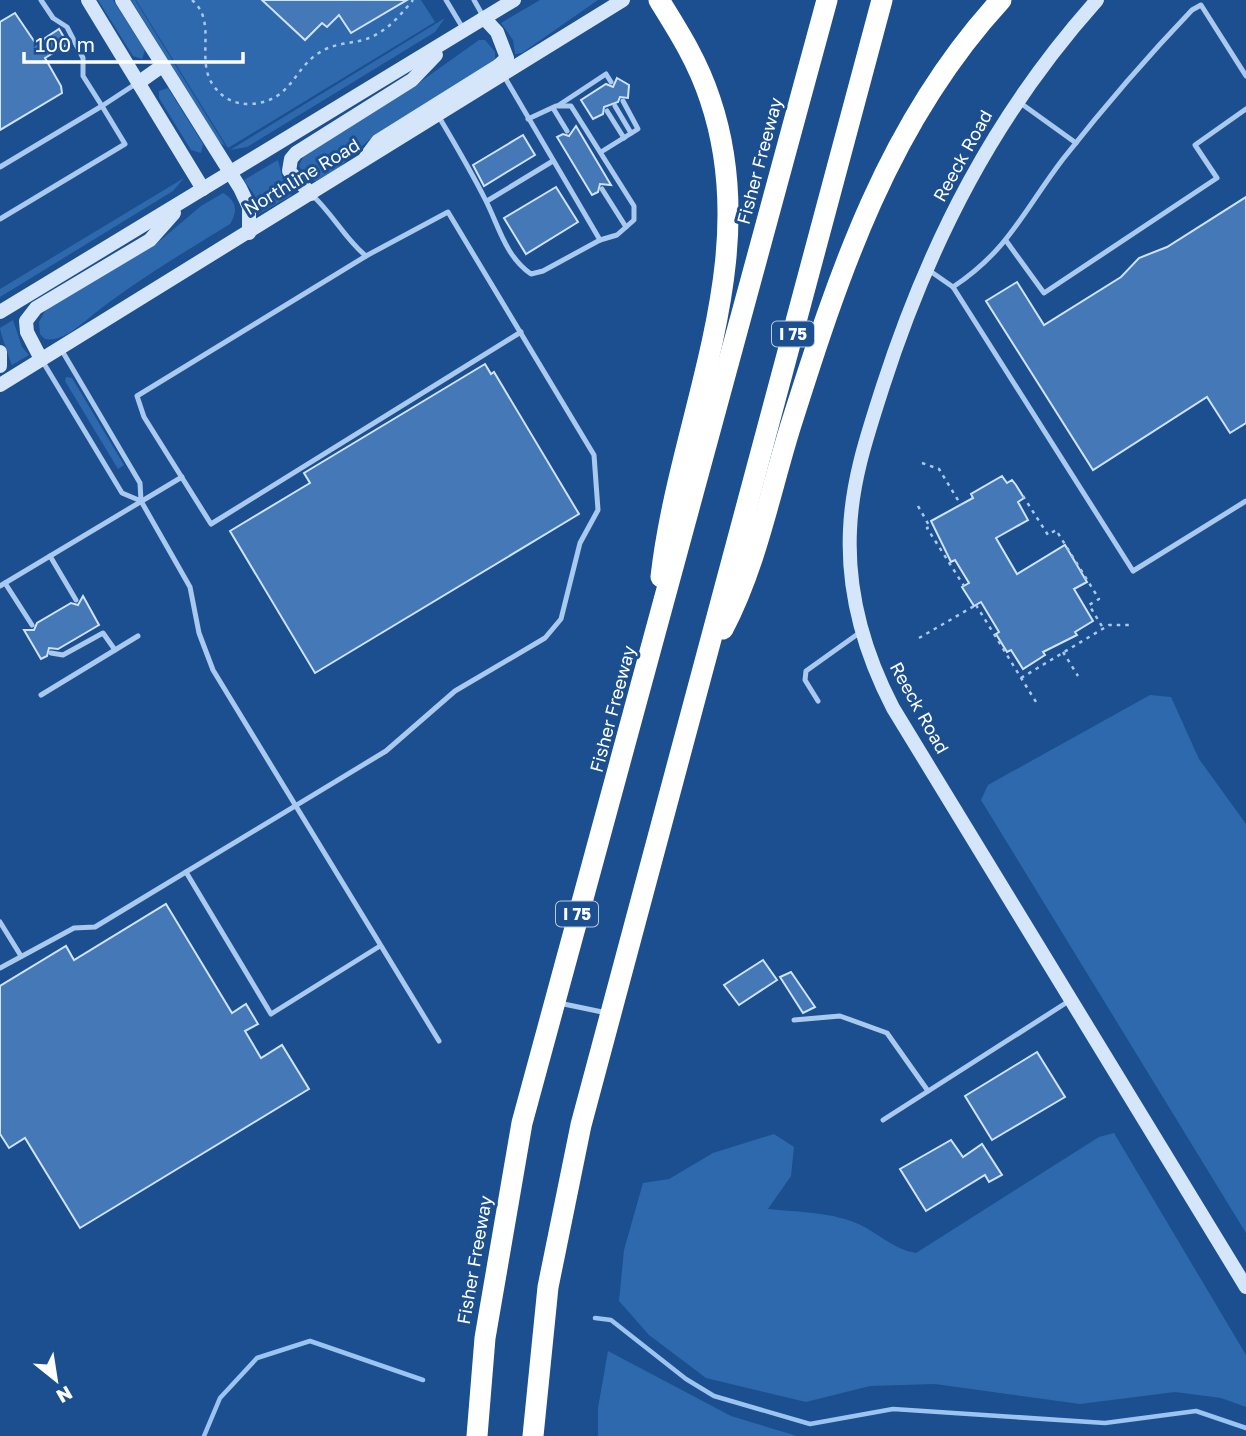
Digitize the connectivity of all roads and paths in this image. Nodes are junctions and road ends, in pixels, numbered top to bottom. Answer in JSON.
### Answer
{"nodes":[{"id":1,"x":41,"y":0,"type":"edge"},
{"id":2,"x":88,"y":0,"type":"edge"},
{"id":3,"x":122,"y":0,"type":"edge"},
{"id":4,"x":192,"y":0,"type":"edge"},
{"id":5,"x":413,"y":0,"type":"edge"},
{"id":6,"x":446,"y":0,"type":"edge"},
{"id":7,"x":474,"y":0,"type":"edge"},
{"id":8,"x":514,"y":0,"type":"edge"},
{"id":9,"x":624,"y":0,"type":"edge"},
{"id":10,"x":659,"y":0,"type":"edge"},
{"id":11,"x":827,"y":0,"type":"edge"},
{"id":12,"x":882,"y":0,"type":"edge"},
{"id":13,"x":1001,"y":0,"type":"edge"},
{"id":14,"x":1097,"y":0,"type":"edge"},
{"id":15,"x":484,"y":19,"type":"junction"},
{"id":16,"x":465,"y":31,"type":"junction"},
{"id":17,"x":449,"y":41,"type":"junction"},
{"id":18,"x":162,"y":66,"type":"junction"},
{"id":19,"x":504,"y":76,"type":"junction"},
{"id":20,"x":1246,"y":76,"type":"edge"},
{"id":21,"x":597,"y":79,"type":"junction"},
{"id":22,"x":611,"y":82,"type":"dead end"},
{"id":23,"x":138,"y":83,"type":"junction"},
{"id":24,"x":590,"y":84,"type":"junction"},
{"id":25,"x":604,"y":86,"type":"dead end"},
{"id":26,"x":596,"y":91,"type":"dead end"},
{"id":27,"x":1017,"y":100,"type":"junction"},
{"id":28,"x":623,"y":101,"type":"dead end"},
{"id":29,"x":103,"y":106,"type":"junction"},
{"id":30,"x":615,"y":106,"type":"dead end"},
{"id":31,"x":554,"y":107,"type":"junction"},
{"id":32,"x":1246,"y":109,"type":"edge"},
{"id":33,"x":607,"y":111,"type":"dead end"},
{"id":34,"x":439,"y":117,"type":"junction"},
{"id":35,"x":528,"y":120,"type":"junction"},
{"id":36,"x":567,"y":131,"type":"dead end"},
{"id":37,"x":631,"y":133,"type":"junction"},
{"id":38,"x":624,"y":138,"type":"junction"},
{"id":39,"x":1076,"y":143,"type":"junction"},
{"id":40,"x":601,"y":152,"type":"junction"},
{"id":41,"x":553,"y":161,"type":"junction"},
{"id":42,"x":361,"y":164,"type":"junction"},
{"id":43,"x":0,"y":167,"type":"edge"},
{"id":44,"x":229,"y":173,"type":"junction"},
{"id":45,"x":203,"y":189,"type":"junction"},
{"id":46,"x":602,"y":189,"type":"dead end"},
{"id":47,"x":311,"y":194,"type":"junction"},
{"id":48,"x":186,"y":200,"type":"junction"},
{"id":49,"x":487,"y":201,"type":"junction"},
{"id":50,"x":0,"y":219,"type":"edge"},
{"id":51,"x":626,"y":228,"type":"junction"},
{"id":52,"x":249,"y":233,"type":"junction"},
{"id":53,"x":600,"y":240,"type":"junction"},
{"id":54,"x":1007,"y":242,"type":"junction"},
{"id":55,"x":366,"y":256,"type":"junction"},
{"id":56,"x":927,"y":269,"type":"junction"},
{"id":57,"x":953,"y":287,"type":"junction"},
{"id":58,"x":0,"y":312,"type":"edge"},
{"id":59,"x":521,"y":332,"type":"junction"},
{"id":60,"x":61,"y":348,"type":"junction"},
{"id":61,"x":0,"y":352,"type":"edge"},
{"id":62,"x":41,"y":359,"type":"junction"},
{"id":63,"x":0,"y":366,"type":"edge"},
{"id":64,"x":0,"y":385,"type":"edge"},
{"id":65,"x":922,"y":463,"type":"dead end"},
{"id":66,"x":181,"y":477,"type":"junction"},
{"id":67,"x":1023,"y":496,"type":"dead end"},
{"id":68,"x":141,"y":501,"type":"junction"},
{"id":69,"x":1246,"y":501,"type":"edge"},
{"id":70,"x":961,"y":505,"type":"dead end"},
{"id":71,"x":918,"y":506,"type":"dead end"},
{"id":72,"x":50,"y":556,"type":"junction"},
{"id":73,"x":3,"y":584,"type":"edge"},
{"id":74,"x":964,"y":586,"type":"dead end"},
{"id":75,"x":76,"y":600,"type":"dead end"},
{"id":76,"x":32,"y":625,"type":"dead end"},
{"id":77,"x":1129,"y":625,"type":"dead end"},
{"id":78,"x":1103,"y":628,"type":"junction"},
{"id":79,"x":92,"y":629,"type":"dead end"},
{"id":80,"x":862,"y":631,"type":"junction"},
{"id":81,"x":97,"y":636,"type":"junction"},
{"id":82,"x":138,"y":636,"type":"dead end"},
{"id":83,"x":919,"y":638,"type":"dead end"},
{"id":84,"x":652,"y":649,"type":"junction"},
{"id":85,"x":115,"y":650,"type":"junction"},
{"id":86,"x":1063,"y":652,"type":"junction"},
{"id":87,"x":51,"y":653,"type":"dead end"},
{"id":88,"x":703,"y":668,"type":"junction"},
{"id":89,"x":1078,"y":676,"type":"dead end"},
{"id":90,"x":1021,"y":678,"type":"junction"},
{"id":91,"x":41,"y":695,"type":"dead end"},
{"id":92,"x":818,"y":701,"type":"dead end"},
{"id":93,"x":1036,"y":702,"type":"dead end"},
{"id":94,"x":295,"y":805,"type":"junction"},
{"id":95,"x":186,"y":872,"type":"junction"},
{"id":96,"x":0,"y":922,"type":"edge"},
{"id":97,"x":380,"y":946,"type":"junction"},
{"id":98,"x":21,"y":956,"type":"junction"},
{"id":99,"x":0,"y":968,"type":"edge"},
{"id":100,"x":1072,"y":1000,"type":"junction"},
{"id":101,"x":554,"y":1002,"type":"junction"},
{"id":102,"x":610,"y":1014,"type":"junction"},
{"id":103,"x":794,"y":1020,"type":"dead end"},
{"id":104,"x":439,"y":1041,"type":"dead end"},
{"id":105,"x":928,"y":1091,"type":"junction"},
{"id":106,"x":883,"y":1120,"type":"dead end"},
{"id":107,"x":1246,"y":1287,"type":"edge"},
{"id":108,"x":477,"y":1436,"type":"edge"},
{"id":109,"x":533,"y":1436,"type":"edge"}],
"edges":[{"from":1,"to":29,"type":"lane"},
{"from":2,"to":23,"type":"main road"},
{"from":3,"to":18,"type":"main road"},
{"from":4,"to":5,"type":"path"},
{"from":6,"to":16,"type":"lane"},
{"from":7,"to":15,"type":"lane"},
{"from":8,"to":15,"type":"main road"},
{"from":9,"to":19,"type":"main road","name":"Northline Road"},
{"from":10,"to":84,"type":"highway"},
{"from":11,"to":84,"type":"highway","name":"Fisher Freeway","number":"I 75"},
{"from":12,"to":88,"type":"highway","number":"I 75"},
{"from":13,"to":88,"type":"highway"},
{"from":14,"to":27,"type":"main road","name":"Reeck Road"},
{"from":15,"to":16,"type":"main road"},
{"from":15,"to":42,"type":"main road"},
{"from":16,"to":17,"type":"main road"},
{"from":17,"to":44,"type":"main road"},
{"from":17,"to":47,"type":"main road"},
{"from":18,"to":23,"type":"main road"},
{"from":18,"to":44,"type":"main road"},
{"from":19,"to":34,"type":"main road","name":"Northline Road"},
{"from":19,"to":35,"type":"lane"},
{"from":20,"to":39,"type":"lane"},
{"from":21,"to":22,"type":"lane"},
{"from":21,"to":24,"type":"lane"},
{"from":21,"to":25,"type":"lane"},
{"from":23,"to":29,"type":"lane"},
{"from":23,"to":45,"type":"main road"},
{"from":24,"to":26,"type":"lane"},
{"from":24,"to":31,"type":"lane"},
{"from":27,"to":39,"type":"lane"},
{"from":27,"to":56,"type":"main road","name":"Reeck Road"},
{"from":28,"to":37,"type":"lane"},
{"from":29,"to":43,"type":"lane"},
{"from":29,"to":50,"type":"lane"},
{"from":30,"to":37,"type":"lane"},
{"from":31,"to":35,"type":"lane"},
{"from":31,"to":36,"type":"lane"},
{"from":31,"to":40,"type":"lane"},
{"from":32,"to":54,"type":"lane"},
{"from":33,"to":38,"type":"lane"},
{"from":34,"to":42,"type":"main road","name":"Northline Road"},
{"from":34,"to":49,"type":"lane"},
{"from":35,"to":41,"type":"lane"},
{"from":37,"to":38,"type":"lane"},
{"from":38,"to":40,"type":"lane"},
{"from":39,"to":54,"type":"lane"},
{"from":40,"to":51,"type":"lane"},
{"from":41,"to":49,"type":"lane"},
{"from":41,"to":53,"type":"lane"},
{"from":42,"to":47,"type":"main road","name":"Northline Road"},
{"from":44,"to":45,"type":"main road"},
{"from":44,"to":52,"type":"main road"},
{"from":45,"to":48,"type":"main road"},
{"from":46,"to":51,"type":"lane"},
{"from":47,"to":52,"type":"main road","name":"Northline Road"},
{"from":47,"to":55,"type":"lane"},
{"from":48,"to":58,"type":"main road"},
{"from":48,"to":62,"type":"main road"},
{"from":49,"to":53,"type":"lane"},
{"from":51,"to":53,"type":"lane"},
{"from":52,"to":60,"type":"main road","name":"Northline Road"},
{"from":54,"to":57,"type":"lane"},
{"from":55,"to":59,"type":"lane"},
{"from":55,"to":66,"type":"lane"},
{"from":56,"to":57,"type":"lane"},
{"from":56,"to":80,"type":"main road","name":"Reeck Road"},
{"from":57,"to":69,"type":"lane"},
{"from":59,"to":66,"type":"lane"},
{"from":59,"to":94,"type":"lane"},
{"from":60,"to":62,"type":"main road","name":"Northline Road"},
{"from":60,"to":68,"type":"lane"},
{"from":61,"to":63,"type":"main road"},
{"from":62,"to":64,"type":"main road","name":"Northline Road"},
{"from":62,"to":68,"type":"lane"},
{"from":65,"to":70,"type":"path"},
{"from":66,"to":68,"type":"lane"},
{"from":67,"to":78,"type":"path"},
{"from":68,"to":72,"type":"lane"},
{"from":68,"to":94,"type":"lane"},
{"from":71,"to":74,"type":"path"},
{"from":72,"to":73,"type":"lane"},
{"from":72,"to":75,"type":"lane"},
{"from":73,"to":76,"type":"lane"},
{"from":77,"to":78,"type":"path"},
{"from":78,"to":86,"type":"path"},
{"from":79,"to":81,"type":"lane"},
{"from":80,"to":92,"type":"lane"},
{"from":80,"to":100,"type":"main road","name":"Reeck Road"},
{"from":81,"to":85,"type":"lane"},
{"from":81,"to":87,"type":"lane"},
{"from":82,"to":85,"type":"lane"},
{"from":83,"to":90,"type":"path"},
{"from":84,"to":101,"type":"highway","name":"Fisher Freeway","number":"I 75"},
{"from":85,"to":91,"type":"lane"},
{"from":86,"to":89,"type":"path"},
{"from":86,"to":90,"type":"path"},
{"from":88,"to":102,"type":"highway","number":"I 75"},
{"from":90,"to":93,"type":"path"},
{"from":94,"to":95,"type":"lane"},
{"from":94,"to":97,"type":"lane"},
{"from":95,"to":97,"type":"lane"},
{"from":95,"to":98,"type":"lane"},
{"from":96,"to":98,"type":"lane"},
{"from":97,"to":104,"type":"lane"},
{"from":98,"to":99,"type":"lane"},
{"from":100,"to":105,"type":"lane"},
{"from":100,"to":107,"type":"main road","name":"Reeck Road"},
{"from":101,"to":102,"type":"lane"},
{"from":101,"to":108,"type":"highway","name":"Fisher Freeway","number":"I 75"},
{"from":102,"to":109,"type":"highway","number":"I 75"},
{"from":103,"to":105,"type":"lane"},
{"from":105,"to":106,"type":"lane"}]}
